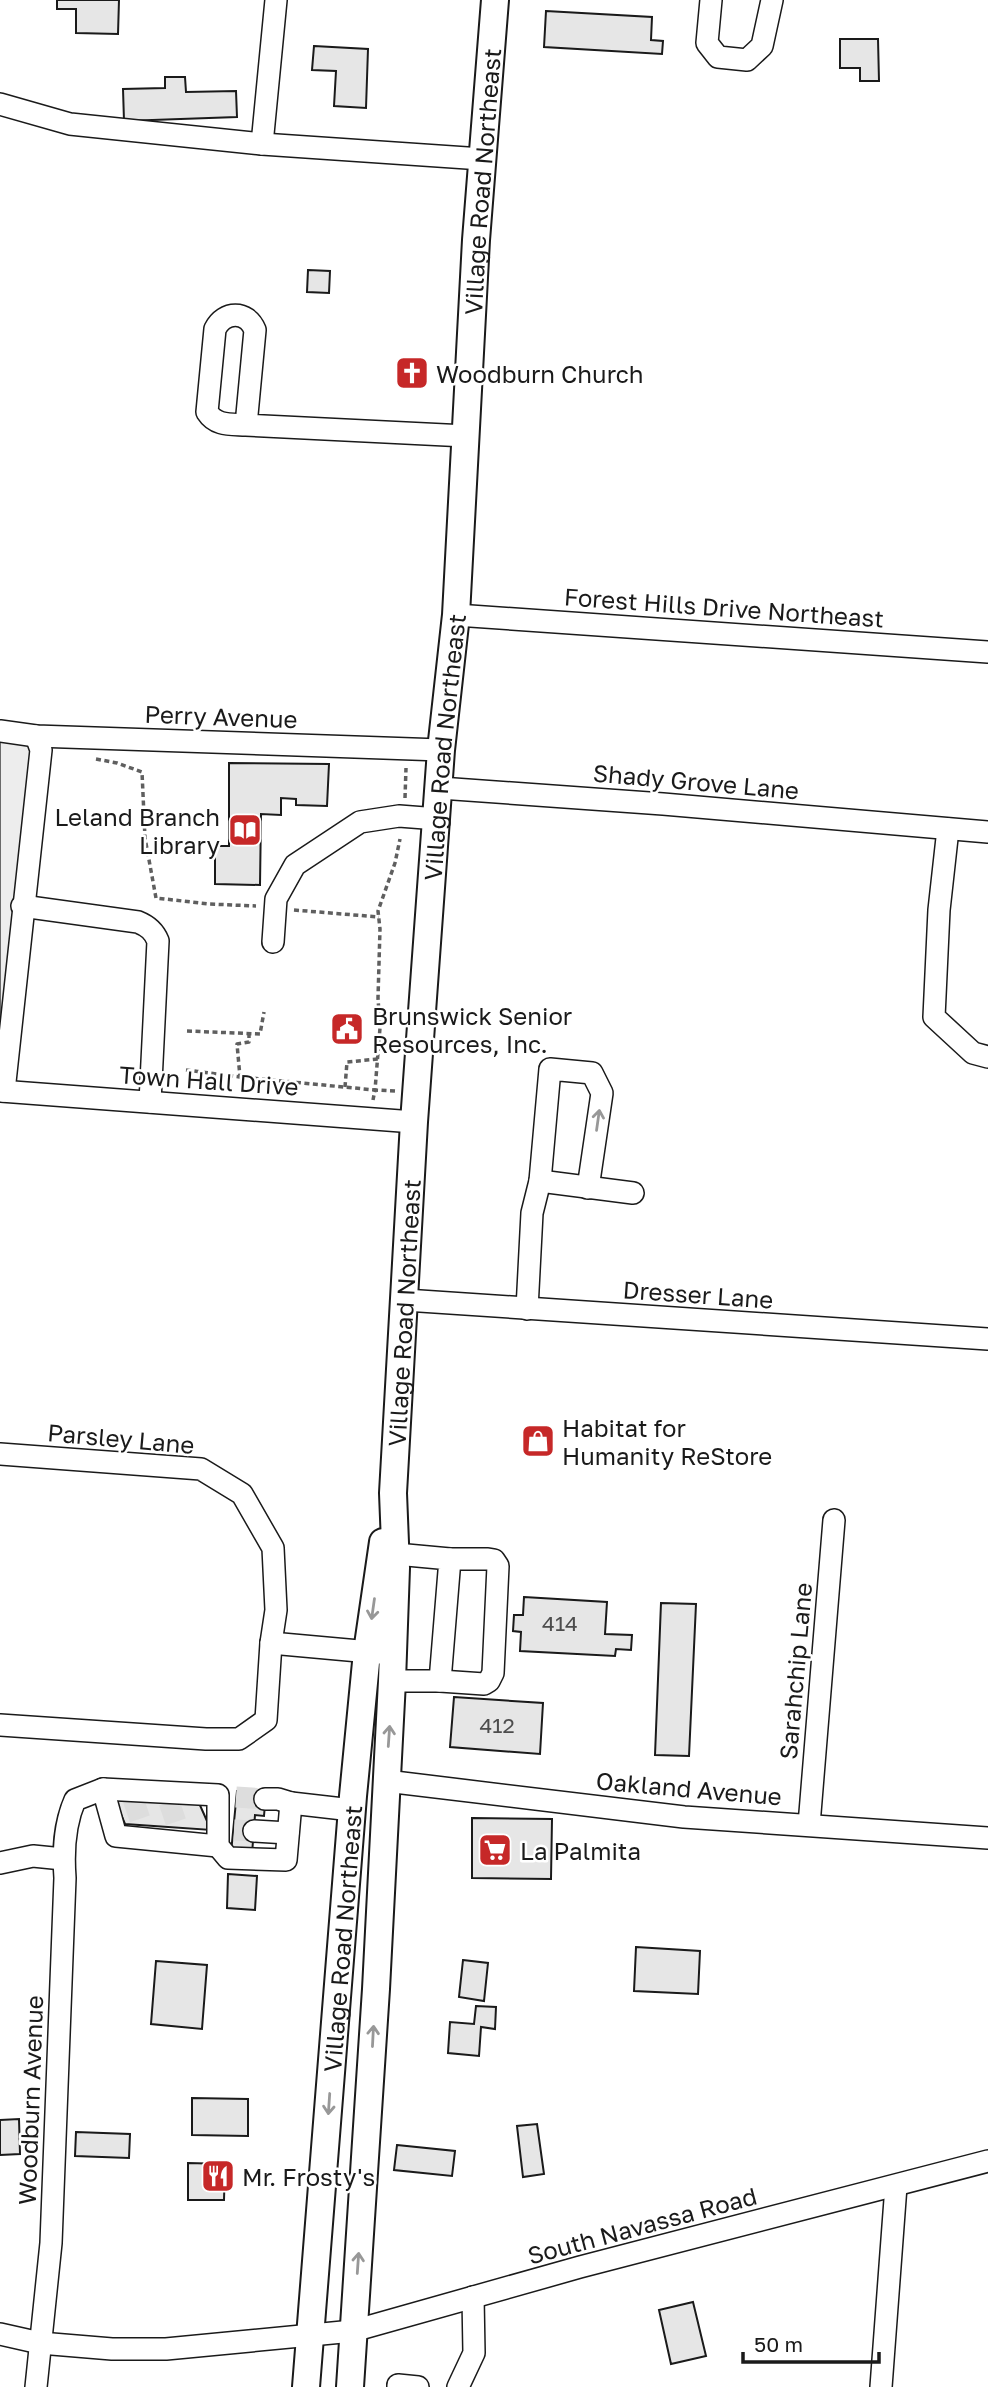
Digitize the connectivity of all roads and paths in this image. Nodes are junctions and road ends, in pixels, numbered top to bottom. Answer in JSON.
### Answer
{"nodes":[{"id":1,"x":276,"y":0,"type":"edge"},
{"id":2,"x":495,"y":0,"type":"edge"},
{"id":3,"x":711,"y":0,"type":"edge"},
{"id":4,"x":772,"y":0,"type":"edge"},
{"id":5,"x":0,"y":104,"type":"edge"},
{"id":6,"x":262,"y":144,"type":"junction"},
{"id":7,"x":482,"y":159,"type":"junction"},
{"id":8,"x":246,"y":425,"type":"junction"},
{"id":9,"x":466,"y":436,"type":"junction"},
{"id":10,"x":456,"y":615,"type":"junction"},
{"id":11,"x":988,"y":652,"type":"edge"},
{"id":12,"x":0,"y":731,"type":"edge"},
{"id":13,"x":36,"y":736,"type":"junction"},
{"id":14,"x":405,"y":748,"type":"junction"},
{"id":15,"x":441,"y":750,"type":"junction"},
{"id":16,"x":85,"y":757,"type":"dead end"},
{"id":17,"x":440,"y":788,"type":"junction"},
{"id":18,"x":403,"y":807,"type":"dead end"},
{"id":19,"x":438,"y":819,"type":"junction"},
{"id":20,"x":948,"y":829,"type":"junction"},
{"id":21,"x":988,"y":832,"type":"edge"},
{"id":22,"x":400,"y":839,"type":"dead end"},
{"id":23,"x":22,"y":906,"type":"junction"},
{"id":24,"x":262,"y":907,"type":"dead end"},
{"id":25,"x":291,"y":910,"type":"dead end"},
{"id":26,"x":379,"y":917,"type":"junction"},
{"id":27,"x":272,"y":942,"type":"dead end"},
{"id":28,"x":264,"y":1012,"type":"dead end"},
{"id":29,"x":187,"y":1031,"type":"dead end"},
{"id":30,"x":249,"y":1033,"type":"junction"},
{"id":31,"x":988,"y":1057,"type":"edge"},
{"id":32,"x":378,"y":1059,"type":"junction"},
{"id":33,"x":186,"y":1070,"type":"dead end"},
{"id":34,"x":240,"y":1077,"type":"junction"},
{"id":35,"x":345,"y":1087,"type":"junction"},
{"id":36,"x":375,"y":1090,"type":"junction"},
{"id":37,"x":2,"y":1091,"type":"edge"},
{"id":38,"x":416,"y":1094,"type":"junction"},
{"id":39,"x":150,"y":1102,"type":"junction"},
{"id":40,"x":414,"y":1122,"type":"junction"},
{"id":41,"x":540,"y":1181,"type":"junction"},
{"id":42,"x":588,"y":1188,"type":"junction"},
{"id":43,"x":633,"y":1193,"type":"dead end"},
{"id":44,"x":405,"y":1300,"type":"junction"},
{"id":45,"x":527,"y":1309,"type":"junction"},
{"id":46,"x":988,"y":1339,"type":"edge"},
{"id":47,"x":0,"y":1454,"type":"edge"},
{"id":48,"x":393,"y":1493,"type":"junction"},
{"id":49,"x":834,"y":1520,"type":"dead end"},
{"id":50,"x":396,"y":1555,"type":"junction"},
{"id":51,"x":450,"y":1559,"type":"junction"},
{"id":52,"x":271,"y":1643,"type":"junction"},
{"id":53,"x":380,"y":1653,"type":"junction"},
{"id":54,"x":392,"y":1681,"type":"junction"},
{"id":55,"x":440,"y":1681,"type":"junction"},
{"id":56,"x":0,"y":1725,"type":"edge"},
{"id":57,"x":386,"y":1782,"type":"junction"},
{"id":58,"x":103,"y":1789,"type":"junction"},
{"id":59,"x":265,"y":1799,"type":"tunnel mouth"},
{"id":60,"x":291,"y":1803,"type":"junction"},
{"id":61,"x":352,"y":1810,"type":"junction"},
{"id":62,"x":809,"y":1825,"type":"junction"},
{"id":63,"x":288,"y":1833,"type":"junction"},
{"id":64,"x":231,"y":1834,"type":"junction"},
{"id":65,"x":988,"y":1838,"type":"edge"},
{"id":66,"x":64,"y":1859,"type":"junction"},
{"id":67,"x":0,"y":1863,"type":"edge"},
{"id":68,"x":988,"y":2161,"type":"edge"},
{"id":69,"x":896,"y":2186,"type":"junction"},
{"id":70,"x":473,"y":2297,"type":"junction"},
{"id":71,"x":353,"y":2331,"type":"junction"},
{"id":72,"x":0,"y":2334,"type":"edge"},
{"id":73,"x":309,"y":2337,"type":"junction"},
{"id":74,"x":40,"y":2343,"type":"junction"},
{"id":75,"x":36,"y":2387,"type":"edge"},
{"id":76,"x":306,"y":2387,"type":"edge"},
{"id":77,"x":350,"y":2387,"type":"edge"},
{"id":78,"x":398,"y":2387,"type":"edge"},
{"id":79,"x":418,"y":2387,"type":"edge"},
{"id":80,"x":457,"y":2387,"type":"edge"},
{"id":81,"x":881,"y":2387,"type":"edge"}],
"edges":[{"from":1,"to":6,"type":"street"},
{"from":2,"to":7,"type":"main road","name":"Village Road Northeast"},
{"from":3,"to":4,"type":"street"},
{"from":5,"to":6,"type":"street"},
{"from":6,"to":7,"type":"street"},
{"from":7,"to":9,"type":"main road","name":"Village Road Northeast"},
{"from":8,"to":8,"type":"street"},
{"from":8,"to":9,"type":"street"},
{"from":9,"to":10,"type":"main road","name":"Village Road Northeast"},
{"from":10,"to":11,"type":"street","name":"Forest Hills Drive Northeast"},
{"from":10,"to":15,"type":"main road","name":"Village Road Northeast"},
{"from":12,"to":13,"type":"street","name":"Perry Avenue"},
{"from":13,"to":14,"type":"street","name":"Perry Avenue"},
{"from":13,"to":23,"type":"street"},
{"from":14,"to":15,"type":"street","name":"Perry Avenue"},
{"from":14,"to":18,"type":"path"},
{"from":15,"to":17,"type":"main road","name":"Village Road Northeast"},
{"from":16,"to":24,"type":"path"},
{"from":17,"to":19,"type":"main road","name":"Village Road Northeast"},
{"from":17,"to":20,"type":"street","name":"Shady Grove Lane"},
{"from":19,"to":27,"type":"street"},
{"from":19,"to":38,"type":"main road","name":"Village Road Northeast"},
{"from":20,"to":21,"type":"street","name":"Shady Grove Lane"},
{"from":20,"to":31,"type":"street"},
{"from":22,"to":26,"type":"path"},
{"from":23,"to":37,"type":"street"},
{"from":23,"to":39,"type":"street"},
{"from":25,"to":26,"type":"path"},
{"from":26,"to":32,"type":"path"},
{"from":28,"to":30,"type":"path"},
{"from":29,"to":30,"type":"path"},
{"from":30,"to":34,"type":"path"},
{"from":32,"to":35,"type":"path"},
{"from":32,"to":36,"type":"path"},
{"from":33,"to":34,"type":"path"},
{"from":34,"to":35,"type":"path"},
{"from":35,"to":36,"type":"path"},
{"from":36,"to":38,"type":"path"},
{"from":37,"to":39,"type":"street","name":"Town Hall Drive"},
{"from":38,"to":40,"type":"main road","name":"Village Road Northeast"},
{"from":39,"to":40,"type":"street","name":"Town Hall Drive"},
{"from":40,"to":44,"type":"main road","name":"Village Road Northeast"},
{"from":41,"to":42,"type":"street"},
{"from":42,"to":41,"type":"street","one_way":true},
{"from":41,"to":45,"type":"street"},
{"from":42,"to":43,"type":"street"},
{"from":44,"to":45,"type":"street","name":"Dresser Lane"},
{"from":44,"to":48,"type":"main road","name":"Village Road Northeast"},
{"from":45,"to":46,"type":"street","name":"Dresser Lane"},
{"from":47,"to":52,"type":"street","name":"Parsley Lane"},
{"from":48,"to":50,"type":"main road","name":"Village Road Northeast"},
{"from":48,"to":53,"type":"main road","name":"Village Road Northeast","one_way":true},
{"from":49,"to":62,"type":"street","name":"Sarahchip Lane"},
{"from":50,"to":51,"type":"street"},
{"from":50,"to":53,"type":"main road","name":"Village Road Northeast"},
{"from":51,"to":55,"type":"street"},
{"from":51,"to":55,"type":"street"},
{"from":52,"to":53,"type":"street"},
{"from":52,"to":56,"type":"street","name":"Parsley Lane"},
{"from":53,"to":54,"type":"main road","name":"Village Road Northeast"},
{"from":53,"to":61,"type":"main road","name":"Village Road Northeast"},
{"from":54,"to":55,"type":"street"},
{"from":57,"to":54,"type":"main road","name":"Village Road Northeast","one_way":true},
{"from":57,"to":62,"type":"street","name":"Oakland Avenue"},
{"from":71,"to":57,"type":"main road","name":"Village Road Northeast","one_way":true},
{"from":58,"to":64,"type":"street"},
{"from":58,"to":64,"type":"street"},
{"from":58,"to":66,"type":"street","name":"Woodburn Avenue"},
{"from":59,"to":60,"type":"street"},
{"from":60,"to":61,"type":"street"},
{"from":60,"to":63,"type":"street"},
{"from":61,"to":73,"type":"main road","name":"Village Road Northeast","one_way":true},
{"from":62,"to":65,"type":"street","name":"Oakland Avenue"},
{"from":63,"to":64,"type":"street"},
{"from":63,"to":64,"type":"street"},
{"from":66,"to":67,"type":"street"},
{"from":66,"to":74,"type":"street","name":"Woodburn Avenue"},
{"from":68,"to":69,"type":"street","name":"South Navassa Road"},
{"from":69,"to":70,"type":"street","name":"South Navassa Road"},
{"from":69,"to":81,"type":"street"},
{"from":70,"to":71,"type":"street","name":"South Navassa Road"},
{"from":70,"to":80,"type":"street"},
{"from":71,"to":73,"type":"street","name":"South Navassa Road"},
{"from":71,"to":77,"type":"main road","name":"Village Road Northeast"},
{"from":72,"to":74,"type":"street","name":"South Navassa Road"},
{"from":73,"to":74,"type":"street","name":"South Navassa Road"},
{"from":73,"to":76,"type":"main road","name":"Village Road Northeast"},
{"from":74,"to":75,"type":"street","name":"Woodburn Avenue"},
{"from":78,"to":79,"type":"street"}]}
